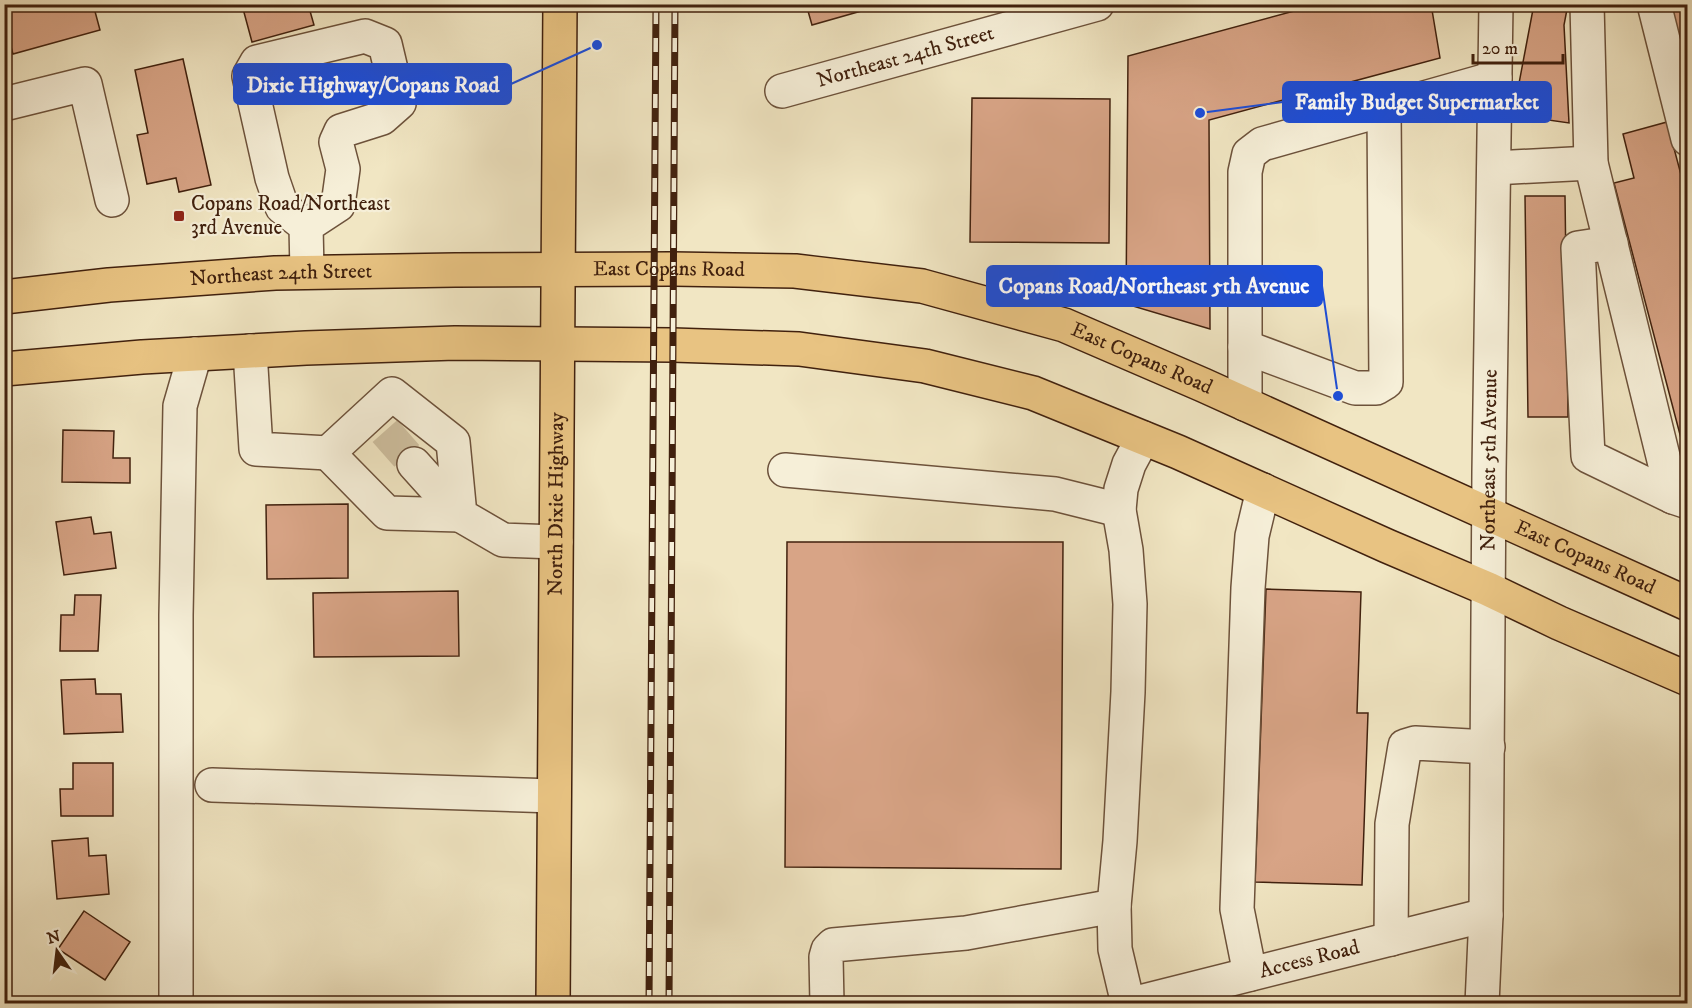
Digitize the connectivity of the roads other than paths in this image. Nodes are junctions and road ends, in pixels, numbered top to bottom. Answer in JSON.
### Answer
{"nodes":[{"id":1,"x":560,"y":4,"type":"edge"},
{"id":2,"x":1097,"y":4,"type":"edge"},
{"id":3,"x":1496,"y":4,"type":"edge"},
{"id":4,"x":1587,"y":4,"type":"edge"},
{"id":5,"x":1654,"y":4,"type":"edge"},
{"id":6,"x":1002,"y":17,"type":"edge"},
{"id":7,"x":1495,"y":78,"type":"junction"},
{"id":8,"x":782,"y":90,"type":"dead end"},
{"id":9,"x":4,"y":104,"type":"edge"},
{"id":10,"x":1384,"y":109,"type":"junction"},
{"id":11,"x":1688,"y":139,"type":"edge"},
{"id":12,"x":1591,"y":163,"type":"junction"},
{"id":13,"x":1494,"y":168,"type":"junction"},
{"id":14,"x":112,"y":200,"type":"dead end"},
{"id":15,"x":306,"y":226,"type":"junction"},
{"id":16,"x":1611,"y":243,"type":"junction"},
{"id":17,"x":558,"y":270,"type":"junction"},
{"id":18,"x":307,"y":272,"type":"junction"},
{"id":19,"x":4,"y":297,"type":"edge"},
{"id":20,"x":558,"y":343,"type":"junction"},
{"id":21,"x":1245,"y":347,"type":"junction"},
{"id":22,"x":250,"y":351,"type":"junction"},
{"id":23,"x":195,"y":354,"type":"junction"},
{"id":24,"x":4,"y":369,"type":"edge"},
{"id":25,"x":1245,"y":404,"type":"junction"},
{"id":26,"x":1143,"y":438,"type":"junction"},
{"id":27,"x":328,"y":453,"type":"junction"},
{"id":28,"x":414,"y":464,"type":"tunnel mouth"},
{"id":29,"x":785,"y":470,"type":"dead end"},
{"id":30,"x":1263,"y":490,"type":"junction"},
{"id":31,"x":1680,"y":500,"type":"edge"},
{"id":32,"x":1119,"y":510,"type":"junction"},
{"id":33,"x":1489,"y":513,"type":"junction"},
{"id":34,"x":460,"y":515,"type":"junction"},
{"id":35,"x":556,"y":542,"type":"junction"},
{"id":36,"x":1488,"y":589,"type":"junction"},
{"id":37,"x":1688,"y":604,"type":"edge"},
{"id":38,"x":1688,"y":679,"type":"edge"},
{"id":39,"x":1488,"y":747,"type":"junction"},
{"id":40,"x":212,"y":785,"type":"dead end"},
{"id":41,"x":554,"y":795,"type":"junction"},
{"id":42,"x":1114,"y":906,"type":"junction"},
{"id":43,"x":1486,"y":915,"type":"junction"},
{"id":44,"x":1391,"y":939,"type":"junction"},
{"id":45,"x":1250,"y":974,"type":"junction"},
{"id":46,"x":176,"y":1004,"type":"edge"},
{"id":47,"x":553,"y":1004,"type":"edge"},
{"id":48,"x":827,"y":1004,"type":"edge"},
{"id":49,"x":1130,"y":1004,"type":"edge"},
{"id":50,"x":1482,"y":1004,"type":"edge"}],
"edges":[{"from":1,"to":17,"type":"main road","name":"North Dixie Highway"},
{"from":2,"to":6,"type":"street","name":"Northeast 24th Street"},
{"from":3,"to":7,"type":"street","name":"Northeast 5th Avenue"},
{"from":4,"to":12,"type":"street"},
{"from":5,"to":11,"type":"street"},
{"from":6,"to":8,"type":"street","name":"Northeast 24th Street"},
{"from":7,"to":10,"type":"street"},
{"from":7,"to":13,"type":"street","name":"Northeast 5th Avenue"},
{"from":9,"to":14,"type":"street"},
{"from":10,"to":21,"type":"street"},
{"from":10,"to":21,"type":"street"},
{"from":12,"to":13,"type":"street"},
{"from":12,"to":16,"type":"street"},
{"from":13,"to":33,"type":"street","name":"Northeast 5th Avenue"},
{"from":15,"to":15,"type":"street"},
{"from":15,"to":18,"type":"street"},
{"from":16,"to":31,"type":"street"},
{"from":16,"to":31,"type":"street"},
{"from":17,"to":18,"type":"main road","name":"Northeast 24th Street"},
{"from":17,"to":20,"type":"main road","name":"North Dixie Highway"},
{"from":17,"to":25,"type":"main road","name":"East Copans Road"},
{"from":18,"to":19,"type":"main road","name":"Northeast 24th Street"},
{"from":20,"to":22,"type":"main road"},
{"from":20,"to":26,"type":"main road"},
{"from":20,"to":35,"type":"main road","name":"North Dixie Highway"},
{"from":21,"to":25,"type":"street"},
{"from":22,"to":23,"type":"main road"},
{"from":22,"to":27,"type":"street"},
{"from":23,"to":24,"type":"main road"},
{"from":23,"to":46,"type":"street"},
{"from":25,"to":33,"type":"main road","name":"East Copans Road"},
{"from":26,"to":30,"type":"main road"},
{"from":26,"to":32,"type":"street"},
{"from":27,"to":34,"type":"street"},
{"from":27,"to":34,"type":"street"},
{"from":28,"to":34,"type":"street"},
{"from":29,"to":32,"type":"street"},
{"from":30,"to":36,"type":"main road"},
{"from":30,"to":45,"type":"street"},
{"from":32,"to":42,"type":"street"},
{"from":33,"to":36,"type":"street","name":"Northeast 5th Avenue"},
{"from":33,"to":37,"type":"main road","name":"East Copans Road"},
{"from":34,"to":35,"type":"street"},
{"from":35,"to":41,"type":"main road","name":"North Dixie Highway"},
{"from":36,"to":38,"type":"main road"},
{"from":36,"to":39,"type":"street","name":"Northeast 5th Avenue"},
{"from":39,"to":43,"type":"street","name":"Northeast 5th Avenue"},
{"from":39,"to":44,"type":"street"},
{"from":40,"to":41,"type":"street"},
{"from":41,"to":47,"type":"main road","name":"North Dixie Highway"},
{"from":42,"to":48,"type":"street"},
{"from":42,"to":49,"type":"street"},
{"from":43,"to":44,"type":"street","name":"Access Road"},
{"from":43,"to":50,"type":"street","name":"Northeast 5th Avenue"},
{"from":44,"to":45,"type":"street","name":"Access Road"},
{"from":45,"to":49,"type":"street","name":"Access Road"}]}
